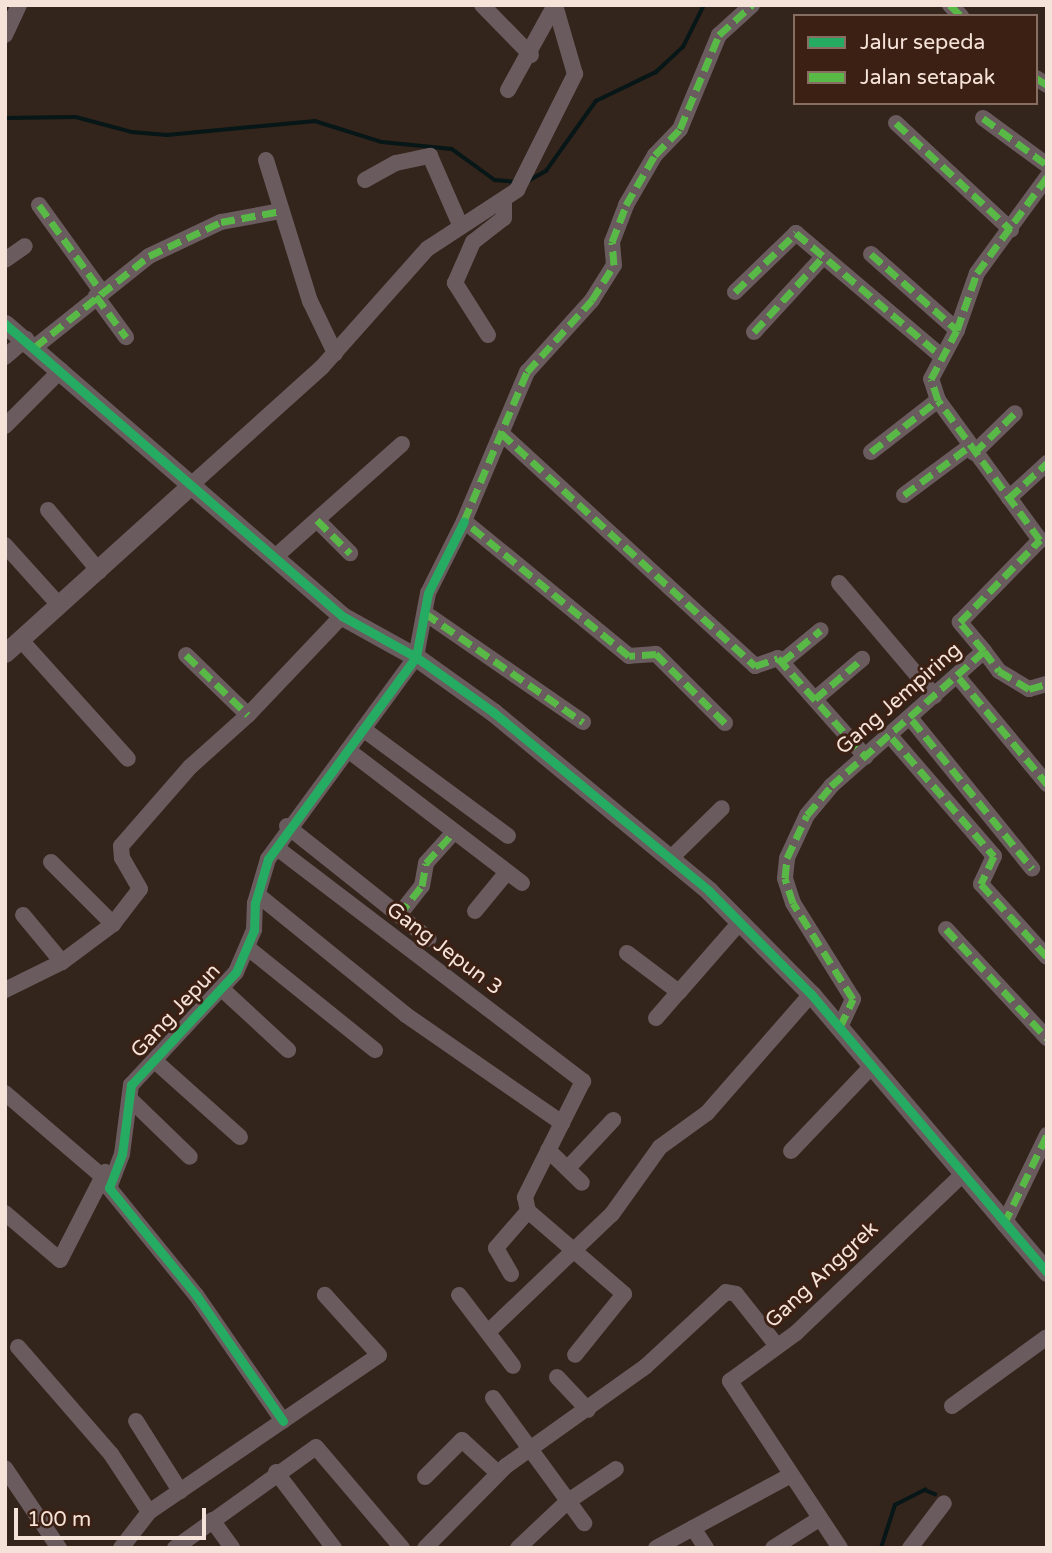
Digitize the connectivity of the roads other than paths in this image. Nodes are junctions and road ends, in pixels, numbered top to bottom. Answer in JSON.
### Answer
{"nodes":[{"id":1,"x":19,"y":5,"type":"edge"},
{"id":2,"x":482,"y":5,"type":"edge"},
{"id":3,"x":555,"y":5,"type":"edge"},
{"id":4,"x":752,"y":5,"type":"edge"},
{"id":5,"x":5,"y":34,"type":"edge"},
{"id":6,"x":531,"y":55,"type":"junction"},
{"id":7,"x":508,"y":90,"type":"dead end"},
{"id":8,"x":984,"y":118,"type":"dead end"},
{"id":9,"x":896,"y":123,"type":"dead end"},
{"id":10,"x":266,"y":160,"type":"dead end"},
{"id":11,"x":1047,"y":166,"type":"edge"},
{"id":12,"x":1047,"y":177,"type":"edge"},
{"id":13,"x":365,"y":180,"type":"dead end"},
{"id":14,"x":504,"y":203,"type":"junction"},
{"id":15,"x":39,"y":205,"type":"dead end"},
{"id":16,"x":281,"y":211,"type":"junction"},
{"id":17,"x":461,"y":227,"type":"junction"},
{"id":18,"x":1011,"y":230,"type":"junction"},
{"id":19,"x":25,"y":246,"type":"dead end"},
{"id":20,"x":871,"y":254,"type":"dead end"},
{"id":21,"x":822,"y":258,"type":"junction"},
{"id":22,"x":5,"y":260,"type":"edge"},
{"id":23,"x":734,"y":292,"type":"dead end"},
{"id":24,"x":99,"y":293,"type":"junction"},
{"id":25,"x":5,"y":324,"type":"edge"},
{"id":26,"x":957,"y":330,"type":"junction"},
{"id":27,"x":754,"y":331,"type":"dead end"},
{"id":28,"x":488,"y":335,"type":"dead end"},
{"id":29,"x":127,"y":337,"type":"dead end"},
{"id":30,"x":31,"y":343,"type":"junction"},
{"id":31,"x":335,"y":353,"type":"junction"},
{"id":32,"x":5,"y":357,"type":"edge"},
{"id":33,"x":942,"y":357,"type":"junction"},
{"id":34,"x":61,"y":370,"type":"junction"},
{"id":35,"x":938,"y":400,"type":"junction"},
{"id":36,"x":1015,"y":413,"type":"dead end"},
{"id":37,"x":5,"y":426,"type":"edge"},
{"id":38,"x":501,"y":433,"type":"junction"},
{"id":39,"x":402,"y":444,"type":"dead end"},
{"id":40,"x":972,"y":450,"type":"junction"},
{"id":41,"x":871,"y":452,"type":"dead end"},
{"id":42,"x":1047,"y":463,"type":"edge"},
{"id":43,"x":191,"y":485,"type":"junction"},
{"id":44,"x":904,"y":495,"type":"dead end"},
{"id":45,"x":1009,"y":498,"type":"junction"},
{"id":46,"x":48,"y":510,"type":"dead end"},
{"id":47,"x":317,"y":520,"type":"junction"},
{"id":48,"x":464,"y":522,"type":"junction"},
{"id":49,"x":5,"y":545,"type":"edge"},
{"id":50,"x":350,"y":552,"type":"dead end"},
{"id":51,"x":275,"y":557,"type":"junction"},
{"id":52,"x":99,"y":571,"type":"junction"},
{"id":53,"x":839,"y":583,"type":"dead end"},
{"id":54,"x":59,"y":605,"type":"junction"},
{"id":55,"x":425,"y":613,"type":"junction"},
{"id":56,"x":342,"y":616,"type":"junction"},
{"id":57,"x":821,"y":630,"type":"dead end"},
{"id":58,"x":9,"y":649,"type":"edge"},
{"id":59,"x":984,"y":651,"type":"junction"},
{"id":60,"x":186,"y":655,"type":"dead end"},
{"id":61,"x":416,"y":657,"type":"junction"},
{"id":62,"x":862,"y":659,"type":"dead end"},
{"id":63,"x":782,"y":662,"type":"junction"},
{"id":64,"x":959,"y":678,"type":"junction"},
{"id":65,"x":1047,"y":684,"type":"edge"},
{"id":66,"x":935,"y":696,"type":"junction"},
{"id":67,"x":815,"y":699,"type":"junction"},
{"id":68,"x":248,"y":715,"type":"junction"},
{"id":69,"x":912,"y":720,"type":"junction"},
{"id":70,"x":583,"y":722,"type":"dead end"},
{"id":71,"x":725,"y":723,"type":"dead end"},
{"id":72,"x":363,"y":729,"type":"junction"},
{"id":73,"x":892,"y":737,"type":"junction"},
{"id":74,"x":348,"y":750,"type":"junction"},
{"id":75,"x":866,"y":757,"type":"junction"},
{"id":76,"x":128,"y":759,"type":"dead end"},
{"id":77,"x":1047,"y":784,"type":"edge"},
{"id":78,"x":722,"y":808,"type":"dead end"},
{"id":79,"x":287,"y":826,"type":"junction"},
{"id":80,"x":452,"y":834,"type":"junction"},
{"id":81,"x":508,"y":836,"type":"dead end"},
{"id":82,"x":277,"y":848,"type":"junction"},
{"id":83,"x":671,"y":858,"type":"junction"},
{"id":84,"x":51,"y":862,"type":"dead end"},
{"id":85,"x":1032,"y":869,"type":"dead end"},
{"id":86,"x":507,"y":872,"type":"junction"},
{"id":87,"x":523,"y":883,"type":"dead end"},
{"id":88,"x":258,"y":895,"type":"junction"},
{"id":89,"x":475,"y":911,"type":"dead end"},
{"id":90,"x":23,"y":915,"type":"dead end"},
{"id":91,"x":399,"y":915,"type":"junction"},
{"id":92,"x":741,"y":921,"type":"junction"},
{"id":93,"x":113,"y":924,"type":"junction"},
{"id":94,"x":946,"y":929,"type":"dead end"},
{"id":95,"x":429,"y":939,"type":"dead end"},
{"id":96,"x":248,"y":948,"type":"junction"},
{"id":97,"x":627,"y":953,"type":"dead end"},
{"id":98,"x":1047,"y":957,"type":"edge"},
{"id":99,"x":62,"y":962,"type":"junction"},
{"id":100,"x":222,"y":989,"type":"junction"},
{"id":101,"x":5,"y":990,"type":"edge"},
{"id":102,"x":679,"y":992,"type":"junction"},
{"id":103,"x":811,"y":994,"type":"junction"},
{"id":104,"x":656,"y":1018,"type":"dead end"},
{"id":105,"x":840,"y":1027,"type":"junction"},
{"id":106,"x":1047,"y":1038,"type":"edge"},
{"id":107,"x":288,"y":1050,"type":"dead end"},
{"id":108,"x":375,"y":1050,"type":"dead end"},
{"id":109,"x":155,"y":1061,"type":"junction"},
{"id":110,"x":872,"y":1066,"type":"junction"},
{"id":111,"x":5,"y":1093,"type":"edge"},
{"id":112,"x":130,"y":1098,"type":"junction"},
{"id":113,"x":613,"y":1120,"type":"dead end"},
{"id":114,"x":562,"y":1124,"type":"junction"},
{"id":115,"x":1047,"y":1135,"type":"edge"},
{"id":116,"x":240,"y":1137,"type":"dead end"},
{"id":117,"x":548,"y":1150,"type":"junction"},
{"id":118,"x":792,"y":1151,"type":"dead end"},
{"id":119,"x":190,"y":1157,"type":"dead end"},
{"id":120,"x":568,"y":1168,"type":"junction"},
{"id":121,"x":109,"y":1172,"type":"junction"},
{"id":122,"x":963,"y":1174,"type":"junction"},
{"id":123,"x":582,"y":1183,"type":"dead end"},
{"id":124,"x":528,"y":1211,"type":"junction"},
{"id":125,"x":5,"y":1213,"type":"edge"},
{"id":126,"x":996,"y":1215,"type":"junction"},
{"id":127,"x":575,"y":1249,"type":"junction"},
{"id":128,"x":1047,"y":1272,"type":"edge"},
{"id":129,"x":511,"y":1274,"type":"dead end"},
{"id":130,"x":326,"y":1295,"type":"dead end"},
{"id":131,"x":459,"y":1295,"type":"dead end"},
{"id":132,"x":488,"y":1332,"type":"junction"},
{"id":133,"x":1047,"y":1336,"type":"edge"},
{"id":134,"x":777,"y":1346,"type":"junction"},
{"id":135,"x":18,"y":1347,"type":"dead end"},
{"id":136,"x":575,"y":1355,"type":"dead end"},
{"id":137,"x":513,"y":1366,"type":"dead end"},
{"id":138,"x":557,"y":1377,"type":"dead end"},
{"id":139,"x":493,"y":1398,"type":"dead end"},
{"id":140,"x":952,"y":1406,"type":"dead end"},
{"id":141,"x":588,"y":1410,"type":"junction"},
{"id":142,"x":136,"y":1420,"type":"dead end"},
{"id":143,"x":283,"y":1420,"type":"junction"},
{"id":144,"x":532,"y":1444,"type":"junction"},
{"id":145,"x":5,"y":1468,"type":"edge"},
{"id":146,"x":616,"y":1469,"type":"dead end"},
{"id":147,"x":276,"y":1472,"type":"junction"},
{"id":148,"x":498,"y":1473,"type":"junction"},
{"id":149,"x":789,"y":1476,"type":"junction"},
{"id":150,"x":425,"y":1477,"type":"dead end"},
{"id":151,"x":180,"y":1491,"type":"junction"},
{"id":152,"x":567,"y":1502,"type":"junction"},
{"id":153,"x":944,"y":1503,"type":"dead end"},
{"id":154,"x":149,"y":1512,"type":"junction"},
{"id":155,"x":819,"y":1519,"type":"junction"},
{"id":156,"x":212,"y":1520,"type":"junction"},
{"id":157,"x":584,"y":1523,"type":"dead end"},
{"id":158,"x":693,"y":1528,"type":"junction"},
{"id":159,"x":59,"y":1548,"type":"edge"},
{"id":160,"x":121,"y":1548,"type":"edge"},
{"id":161,"x":175,"y":1548,"type":"edge"},
{"id":162,"x":232,"y":1548,"type":"edge"},
{"id":163,"x":334,"y":1548,"type":"edge"},
{"id":164,"x":402,"y":1548,"type":"edge"},
{"id":165,"x":425,"y":1548,"type":"edge"},
{"id":166,"x":518,"y":1548,"type":"edge"},
{"id":167,"x":656,"y":1548,"type":"edge"},
{"id":168,"x":706,"y":1548,"type":"edge"},
{"id":169,"x":773,"y":1548,"type":"edge"},
{"id":170,"x":840,"y":1548,"type":"edge"},
{"id":171,"x":910,"y":1548,"type":"edge"}],
"edges":[{"from":1,"to":5,"type":"street"},
{"from":2,"to":6,"type":"street"},
{"from":3,"to":6,"type":"street"},
{"from":3,"to":14,"type":"street"},
{"from":4,"to":38,"type":"street"},
{"from":6,"to":7,"type":"street"},
{"from":8,"to":11,"type":"street"},
{"from":9,"to":18,"type":"street"},
{"from":10,"to":16,"type":"street"},
{"from":12,"to":18,"type":"street"},
{"from":13,"to":17,"type":"street"},
{"from":14,"to":17,"type":"street"},
{"from":14,"to":28,"type":"street"},
{"from":15,"to":24,"type":"street"},
{"from":16,"to":24,"type":"street"},
{"from":16,"to":31,"type":"street"},
{"from":17,"to":31,"type":"street"},
{"from":18,"to":26,"type":"street"},
{"from":19,"to":22,"type":"street"},
{"from":20,"to":26,"type":"street"},
{"from":21,"to":23,"type":"street"},
{"from":21,"to":27,"type":"street"},
{"from":21,"to":33,"type":"street"},
{"from":24,"to":29,"type":"street"},
{"from":24,"to":30,"type":"street"},
{"from":25,"to":30,"type":"street"},
{"from":26,"to":33,"type":"street"},
{"from":30,"to":32,"type":"street"},
{"from":30,"to":34,"type":"street"},
{"from":31,"to":43,"type":"street"},
{"from":33,"to":35,"type":"street"},
{"from":34,"to":37,"type":"street"},
{"from":34,"to":43,"type":"street"},
{"from":35,"to":40,"type":"street","name":"Gang Jempiring"},
{"from":35,"to":41,"type":"street"},
{"from":36,"to":40,"type":"street"},
{"from":38,"to":48,"type":"street"},
{"from":38,"to":63,"type":"street"},
{"from":39,"to":47,"type":"street"},
{"from":40,"to":44,"type":"street"},
{"from":40,"to":45,"type":"street","name":"Gang Jempiring"},
{"from":42,"to":45,"type":"street"},
{"from":43,"to":51,"type":"street"},
{"from":43,"to":52,"type":"street"},
{"from":45,"to":59,"type":"street","name":"Gang Jempiring"},
{"from":46,"to":52,"type":"street"},
{"from":47,"to":50,"type":"street"},
{"from":47,"to":51,"type":"street"},
{"from":48,"to":55,"type":"street"},
{"from":48,"to":71,"type":"street"},
{"from":49,"to":54,"type":"street"},
{"from":51,"to":56,"type":"street"},
{"from":52,"to":54,"type":"street"},
{"from":53,"to":66,"type":"street"},
{"from":54,"to":58,"type":"street"},
{"from":55,"to":61,"type":"street"},
{"from":55,"to":70,"type":"street"},
{"from":56,"to":61,"type":"street"},
{"from":56,"to":68,"type":"street"},
{"from":57,"to":63,"type":"street"},
{"from":58,"to":76,"type":"street"},
{"from":59,"to":64,"type":"street","name":"Gang Jempiring"},
{"from":59,"to":65,"type":"street"},
{"from":60,"to":68,"type":"street"},
{"from":61,"to":72,"type":"street","name":"Gang Jepun"},
{"from":61,"to":83,"type":"street"},
{"from":62,"to":67,"type":"street"},
{"from":63,"to":67,"type":"street"},
{"from":64,"to":66,"type":"street","name":"Gang Jempiring"},
{"from":64,"to":77,"type":"street"},
{"from":66,"to":69,"type":"street","name":"Gang Jempiring"},
{"from":67,"to":75,"type":"street"},
{"from":68,"to":93,"type":"street"},
{"from":69,"to":73,"type":"street","name":"Gang Jempiring"},
{"from":69,"to":85,"type":"street"},
{"from":72,"to":74,"type":"street","name":"Gang Jepun"},
{"from":72,"to":81,"type":"street"},
{"from":73,"to":75,"type":"street","name":"Gang Jempiring"},
{"from":73,"to":98,"type":"street"},
{"from":74,"to":79,"type":"street","name":"Gang Jepun"},
{"from":74,"to":80,"type":"street"},
{"from":75,"to":105,"type":"street","name":"Gang Jempiring"},
{"from":78,"to":83,"type":"street"},
{"from":79,"to":82,"type":"street","name":"Gang Jepun"},
{"from":79,"to":91,"type":"street"},
{"from":80,"to":86,"type":"street"},
{"from":80,"to":91,"type":"street"},
{"from":82,"to":88,"type":"street","name":"Gang Jepun"},
{"from":82,"to":114,"type":"street","name":"Gang Jepun 3"},
{"from":83,"to":92,"type":"street"},
{"from":84,"to":93,"type":"street"},
{"from":86,"to":87,"type":"street"},
{"from":86,"to":89,"type":"street"},
{"from":88,"to":96,"type":"street","name":"Gang Jepun"},
{"from":88,"to":114,"type":"street"},
{"from":90,"to":99,"type":"street"},
{"from":91,"to":95,"type":"street"},
{"from":92,"to":102,"type":"street"},
{"from":92,"to":103,"type":"street"},
{"from":93,"to":99,"type":"street"},
{"from":94,"to":106,"type":"street"},
{"from":96,"to":100,"type":"street","name":"Gang Jepun"},
{"from":96,"to":108,"type":"street"},
{"from":97,"to":102,"type":"street"},
{"from":99,"to":101,"type":"street"},
{"from":100,"to":107,"type":"street"},
{"from":100,"to":109,"type":"street","name":"Gang Jepun"},
{"from":102,"to":104,"type":"street"},
{"from":103,"to":105,"type":"street"},
{"from":103,"to":127,"type":"street"},
{"from":105,"to":110,"type":"street"},
{"from":109,"to":112,"type":"street","name":"Gang Jepun"},
{"from":109,"to":116,"type":"street"},
{"from":110,"to":118,"type":"street"},
{"from":110,"to":122,"type":"street"},
{"from":111,"to":121,"type":"street"},
{"from":112,"to":119,"type":"street"},
{"from":112,"to":121,"type":"street","name":"Gang Jepun"},
{"from":113,"to":120,"type":"street"},
{"from":114,"to":117,"type":"street"},
{"from":115,"to":126,"type":"street"},
{"from":117,"to":120,"type":"street"},
{"from":117,"to":124,"type":"street"},
{"from":120,"to":123,"type":"street"},
{"from":121,"to":125,"type":"street"},
{"from":121,"to":143,"type":"street","name":"Gang Jepun"},
{"from":122,"to":126,"type":"street"},
{"from":122,"to":134,"type":"street","name":"Gang Anggrek"},
{"from":124,"to":127,"type":"street"},
{"from":124,"to":129,"type":"street"},
{"from":126,"to":128,"type":"street"},
{"from":127,"to":132,"type":"street"},
{"from":127,"to":136,"type":"street"},
{"from":130,"to":143,"type":"street"},
{"from":131,"to":132,"type":"street"},
{"from":132,"to":137,"type":"street"},
{"from":133,"to":140,"type":"street"},
{"from":134,"to":141,"type":"street"},
{"from":134,"to":149,"type":"street","name":"Gang Anggrek"},
{"from":135,"to":154,"type":"street"},
{"from":138,"to":141,"type":"street"},
{"from":139,"to":144,"type":"street"},
{"from":141,"to":144,"type":"street"},
{"from":142,"to":151,"type":"street"},
{"from":143,"to":151,"type":"street"},
{"from":144,"to":148,"type":"street"},
{"from":144,"to":152,"type":"street"},
{"from":145,"to":159,"type":"street"},
{"from":146,"to":152,"type":"street"},
{"from":147,"to":156,"type":"street"},
{"from":147,"to":163,"type":"street"},
{"from":147,"to":164,"type":"street"},
{"from":148,"to":150,"type":"street"},
{"from":148,"to":165,"type":"street"},
{"from":149,"to":155,"type":"street","name":"Gang Anggrek"},
{"from":149,"to":158,"type":"street"},
{"from":151,"to":154,"type":"street"},
{"from":152,"to":157,"type":"street"},
{"from":152,"to":166,"type":"street"},
{"from":153,"to":171,"type":"street"},
{"from":154,"to":160,"type":"street"},
{"from":155,"to":169,"type":"street"},
{"from":155,"to":170,"type":"street","name":"Gang Anggrek"},
{"from":156,"to":161,"type":"street"},
{"from":156,"to":162,"type":"street"},
{"from":158,"to":167,"type":"street"},
{"from":158,"to":168,"type":"street"}]}
